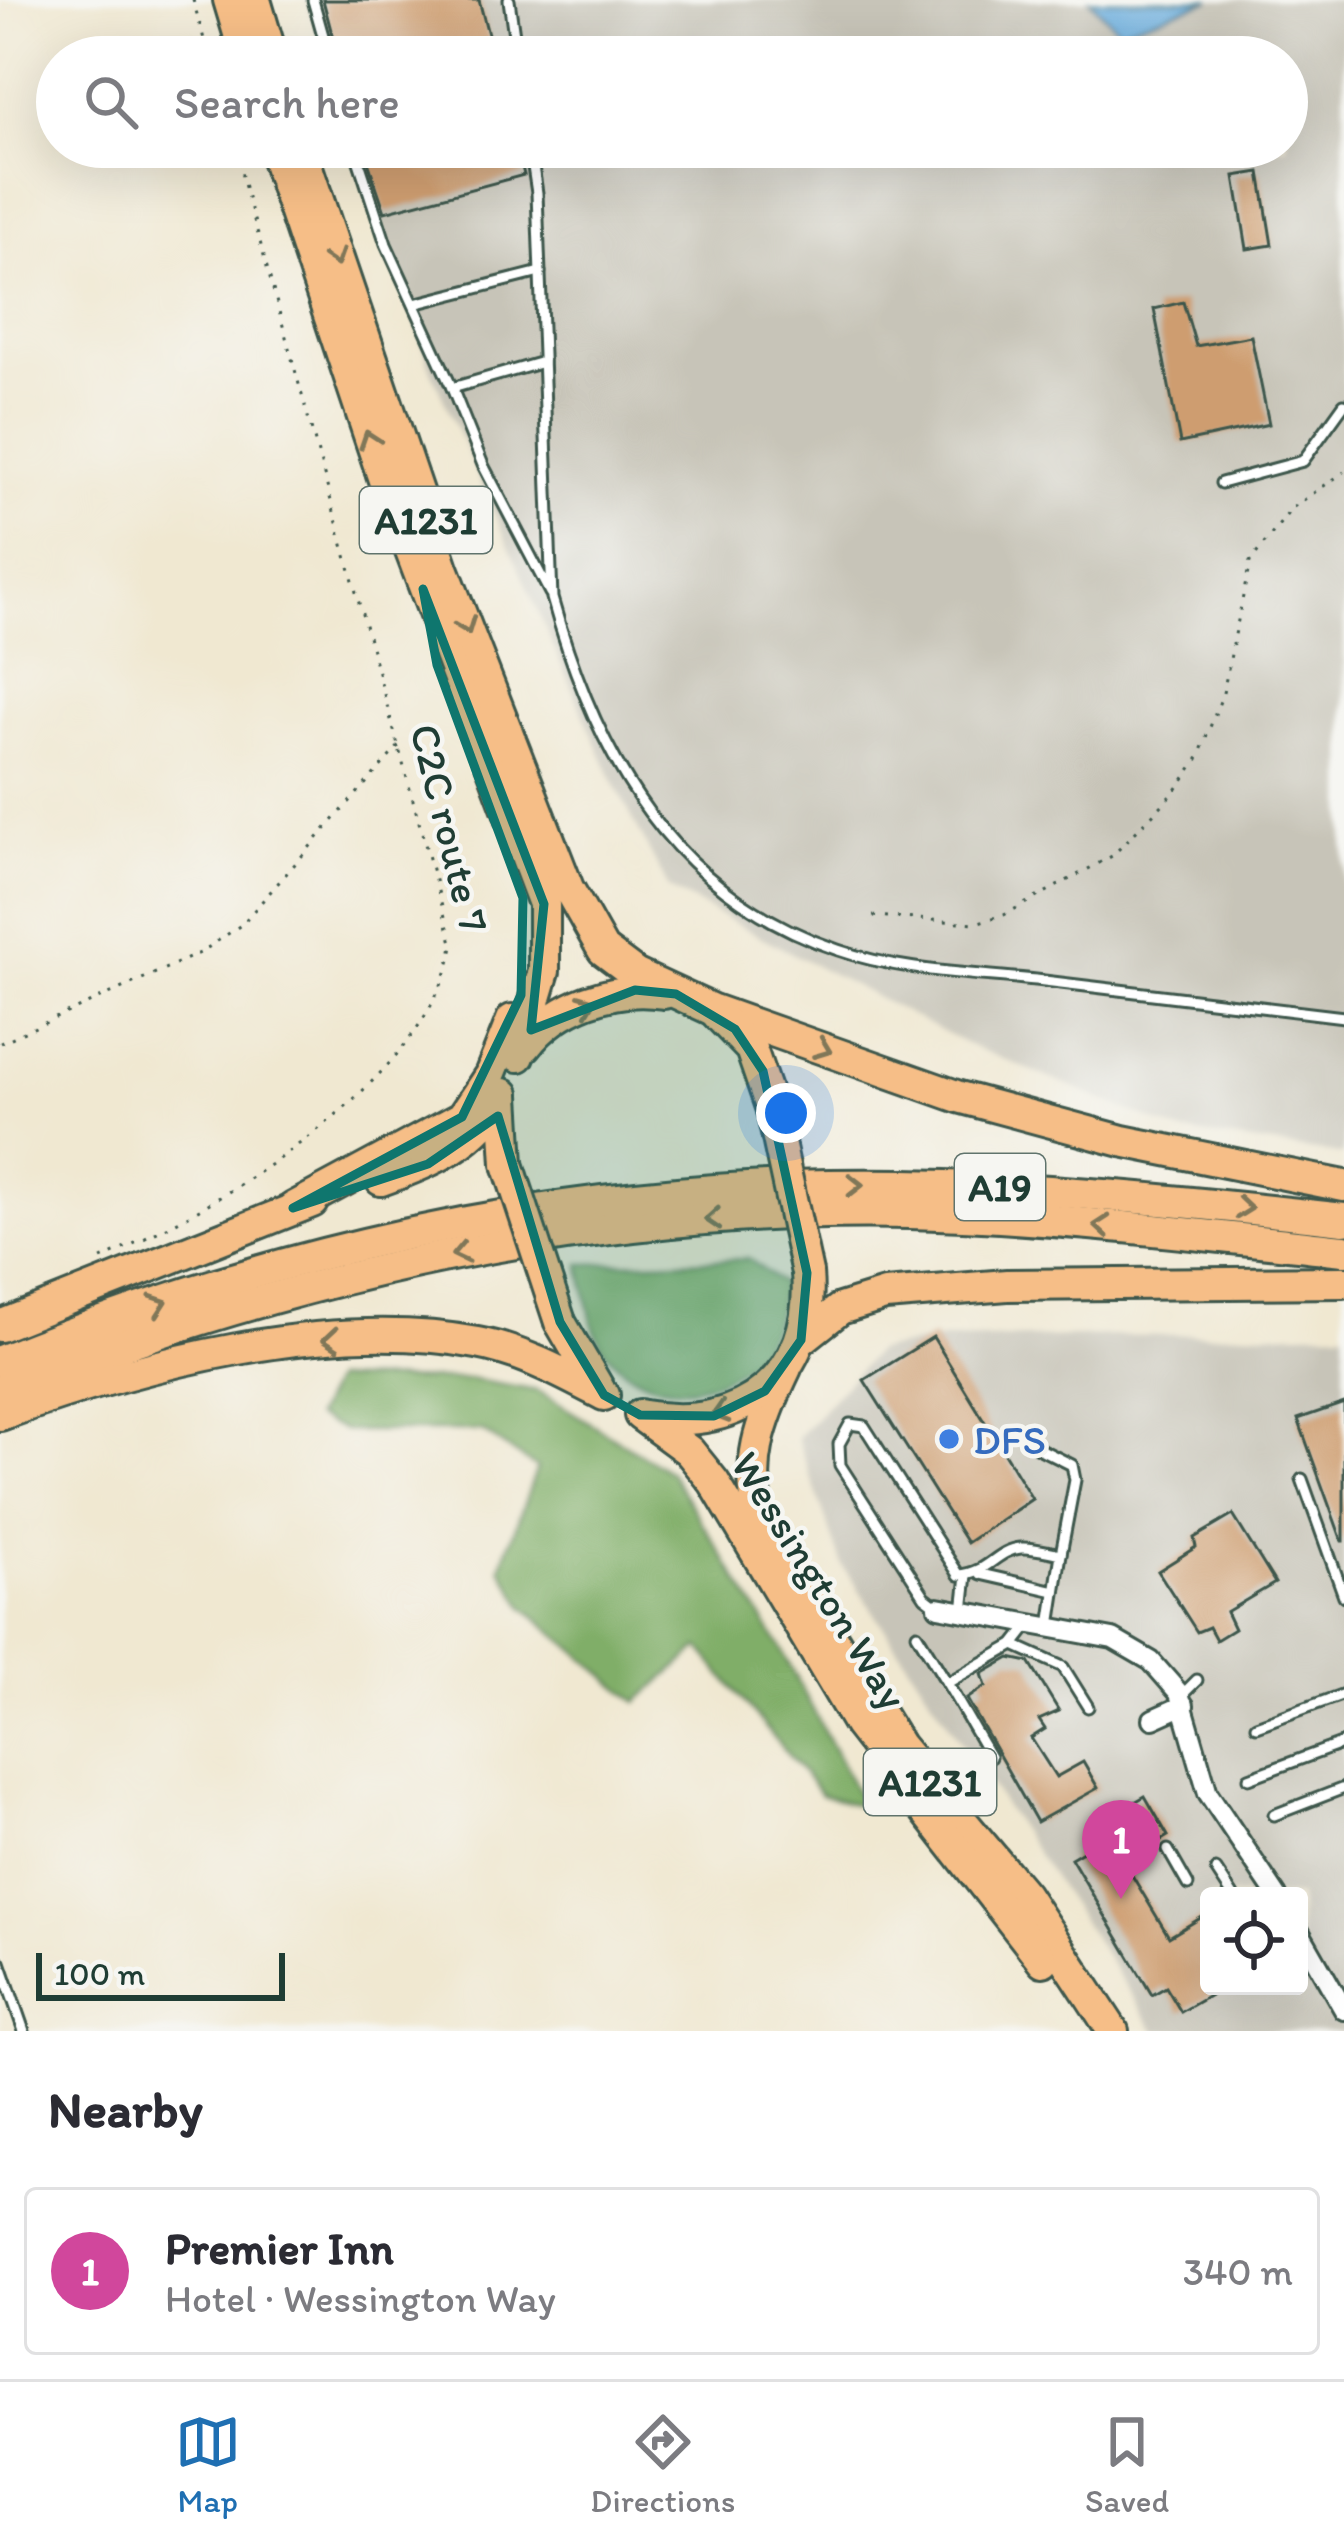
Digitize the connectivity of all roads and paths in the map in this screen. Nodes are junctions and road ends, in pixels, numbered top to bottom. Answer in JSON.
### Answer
{"nodes":[{"id":1,"x":193,"y":0,"type":"edge"},
{"id":2,"x":229,"y":0,"type":"edge"},
{"id":3,"x":255,"y":0,"type":"edge"},
{"id":4,"x":314,"y":0,"type":"edge"},
{"id":5,"x":509,"y":0,"type":"edge"},
{"id":6,"x":203,"y":36,"type":"edge"},
{"id":7,"x":240,"y":36,"type":"edge"},
{"id":8,"x":266,"y":36,"type":"edge"},
{"id":9,"x":323,"y":36,"type":"edge"},
{"id":10,"x":514,"y":36,"type":"edge"},
{"id":11,"x":240,"y":168,"type":"edge"},
{"id":12,"x":280,"y":168,"type":"edge"},
{"id":13,"x":307,"y":168,"type":"edge"},
{"id":14,"x":362,"y":168,"type":"edge"},
{"id":15,"x":532,"y":168,"type":"edge"},
{"id":16,"x":540,"y":272,"type":"junction"},
{"id":17,"x":414,"y":304,"type":"junction"},
{"id":18,"x":543,"y":362,"type":"junction"},
{"id":19,"x":452,"y":388,"type":"junction"},
{"id":20,"x":1344,"y":404,"type":"edge"},
{"id":21,"x":1344,"y":472,"type":"edge"},
{"id":22,"x":1222,"y":483,"type":"dead end"},
{"id":23,"x":423,"y":589,"type":"junction"},
{"id":24,"x":553,"y":598,"type":"junction"},
{"id":25,"x":400,"y":744,"type":"junction"},
{"id":26,"x":873,"y":916,"type":"dead end"},
{"id":27,"x":676,"y":994,"type":"junction"},
{"id":28,"x":713,"y":1010,"type":"junction"},
{"id":29,"x":1344,"y":1017,"type":"edge"},
{"id":30,"x":0,"y":1043,"type":"edge"},
{"id":31,"x":519,"y":1056,"type":"junction"},
{"id":32,"x":504,"y":1094,"type":"junction"},
{"id":33,"x":1344,"y":1186,"type":"edge"},
{"id":34,"x":293,"y":1208,"type":"junction"},
{"id":35,"x":1344,"y":1219,"type":"edge"},
{"id":36,"x":1344,"y":1250,"type":"edge"},
{"id":37,"x":86,"y":1266,"type":"dead end"},
{"id":38,"x":1344,"y":1282,"type":"edge"},
{"id":39,"x":0,"y":1326,"type":"edge"},
{"id":40,"x":802,"y":1340,"type":"junction"},
{"id":41,"x":0,"y":1360,"type":"edge"},
{"id":42,"x":786,"y":1368,"type":"junction"},
{"id":43,"x":0,"y":1390,"type":"edge"},
{"id":44,"x":604,"y":1395,"type":"junction"},
{"id":45,"x":0,"y":1414,"type":"edge"},
{"id":46,"x":640,"y":1415,"type":"junction"},
{"id":47,"x":1036,"y":1447,"type":"dead end"},
{"id":48,"x":1302,"y":1480,"type":"dead end"},
{"id":49,"x":1060,"y":1554,"type":"junction"},
{"id":50,"x":981,"y":1574,"type":"junction"},
{"id":51,"x":968,"y":1575,"type":"junction"},
{"id":52,"x":1055,"y":1591,"type":"junction"},
{"id":53,"x":1344,"y":1596,"type":"edge"},
{"id":54,"x":938,"y":1606,"type":"joint"},
{"id":55,"x":963,"y":1611,"type":"junction"},
{"id":56,"x":1041,"y":1625,"type":"junction"},
{"id":57,"x":917,"y":1634,"type":"dead end"},
{"id":58,"x":1014,"y":1645,"type":"junction"},
{"id":59,"x":1197,"y":1680,"type":"dead end"},
{"id":60,"x":947,"y":1682,"type":"junction"},
{"id":61,"x":1344,"y":1694,"type":"edge"},
{"id":62,"x":1182,"y":1701,"type":"junction"},
{"id":63,"x":1088,"y":1707,"type":"dead end"},
{"id":64,"x":1154,"y":1719,"type":"dead end"},
{"id":65,"x":1256,"y":1726,"type":"dead end"},
{"id":66,"x":1344,"y":1743,"type":"edge"},
{"id":67,"x":990,"y":1757,"type":"dead end"},
{"id":68,"x":1249,"y":1778,"type":"dead end"},
{"id":69,"x":1344,"y":1788,"type":"edge"},
{"id":70,"x":1274,"y":1815,"type":"dead end"},
{"id":71,"x":1168,"y":1850,"type":"dead end"},
{"id":72,"x":1216,"y":1870,"type":"dead end"},
{"id":73,"x":1188,"y":1885,"type":"dead end"},
{"id":74,"x":1227,"y":1887,"type":"edge"},
{"id":75,"x":1271,"y":1887,"type":"edge"},
{"id":76,"x":1308,"y":1947,"type":"edge"},
{"id":77,"x":0,"y":1962,"type":"edge"},
{"id":78,"x":1344,"y":2010,"type":"edge"},
{"id":79,"x":25,"y":2031,"type":"edge"},
{"id":80,"x":1090,"y":2031,"type":"edge"},
{"id":81,"x":1113,"y":2031,"type":"edge"}],
"edges":[{"from":1,"to":6,"type":"path"},
{"from":2,"to":7,"type":"highway"},
{"from":3,"to":8,"type":"highway"},
{"from":4,"to":9,"type":"lane"},
{"from":5,"to":10,"type":"lane"},
{"from":11,"to":25,"type":"path","name":"C2C route 7"},
{"from":23,"to":12,"type":"highway","number":"A1231","one_way":true},
{"from":13,"to":27,"type":"highway","number":"A1231","one_way":true},
{"from":14,"to":17,"type":"lane"},
{"from":15,"to":16,"type":"lane"},
{"from":16,"to":17,"type":"lane"},
{"from":16,"to":18,"type":"lane"},
{"from":17,"to":19,"type":"lane"},
{"from":18,"to":19,"type":"lane"},
{"from":18,"to":24,"type":"lane"},
{"from":19,"to":24,"type":"lane"},
{"from":20,"to":22,"type":"lane"},
{"from":21,"to":26,"type":"path"},
{"from":23,"to":31,"type":"highway","number":"A1231"},
{"from":23,"to":34,"type":"highway","number":"A1231"},
{"from":24,"to":29,"type":"lane"},
{"from":25,"to":30,"type":"path"},
{"from":25,"to":37,"type":"path","name":"C2C route 7"},
{"from":27,"to":28,"type":"highway","number":"A1231"},
{"from":31,"to":27,"type":"highway","number":"A1231","one_way":true},
{"from":28,"to":33,"type":"highway","number":"A19","one_way":true},
{"from":28,"to":40,"type":"highway","number":"A1231","bridge":true},
{"from":31,"to":32,"type":"highway","number":"A1231"},
{"from":32,"to":34,"type":"highway","number":"A1231"},
{"from":32,"to":44,"type":"highway","number":"A1231","bridge":true},
{"from":34,"to":39,"type":"highway","number":"A1231"},
{"from":41,"to":35,"type":"highway","number":"A19","one_way":true},
{"from":36,"to":43,"type":"highway","number":"A19","one_way":true},
{"from":38,"to":40,"type":"highway","number":"A1231"},
{"from":40,"to":42,"type":"highway","number":"A1231"},
{"from":42,"to":46,"type":"highway","number":"A1231","one_way":true},
{"from":42,"to":81,"type":"highway","name":"Wessington Way","number":"A1231"},
{"from":44,"to":45,"type":"highway","one_way":true},
{"from":44,"to":46,"type":"highway","number":"A1231"},
{"from":46,"to":80,"type":"highway","name":"Wessington Way","number":"A1231"},
{"from":47,"to":49,"type":"lane"},
{"from":48,"to":53,"type":"lane"},
{"from":49,"to":50,"type":"lane"},
{"from":49,"to":52,"type":"lane"},
{"from":50,"to":51,"type":"lane"},
{"from":50,"to":52,"type":"lane"},
{"from":51,"to":54,"type":"lane"},
{"from":51,"to":55,"type":"lane"},
{"from":52,"to":56,"type":"lane"},
{"from":54,"to":55,"type":"street"},
{"from":55,"to":56,"type":"street"},
{"from":56,"to":58,"type":"lane"},
{"from":56,"to":62,"type":"street"},
{"from":57,"to":60,"type":"lane"},
{"from":58,"to":60,"type":"lane"},
{"from":58,"to":63,"type":"lane"},
{"from":59,"to":62,"type":"lane"},
{"from":60,"to":67,"type":"lane"},
{"from":61,"to":65,"type":"lane"},
{"from":62,"to":64,"type":"street"},
{"from":62,"to":75,"type":"street"},
{"from":66,"to":68,"type":"lane"},
{"from":69,"to":70,"type":"lane"},
{"from":71,"to":73,"type":"lane"},
{"from":72,"to":74,"type":"lane"},
{"from":76,"to":78,"type":"street"},
{"from":77,"to":79,"type":"lane"}]}
